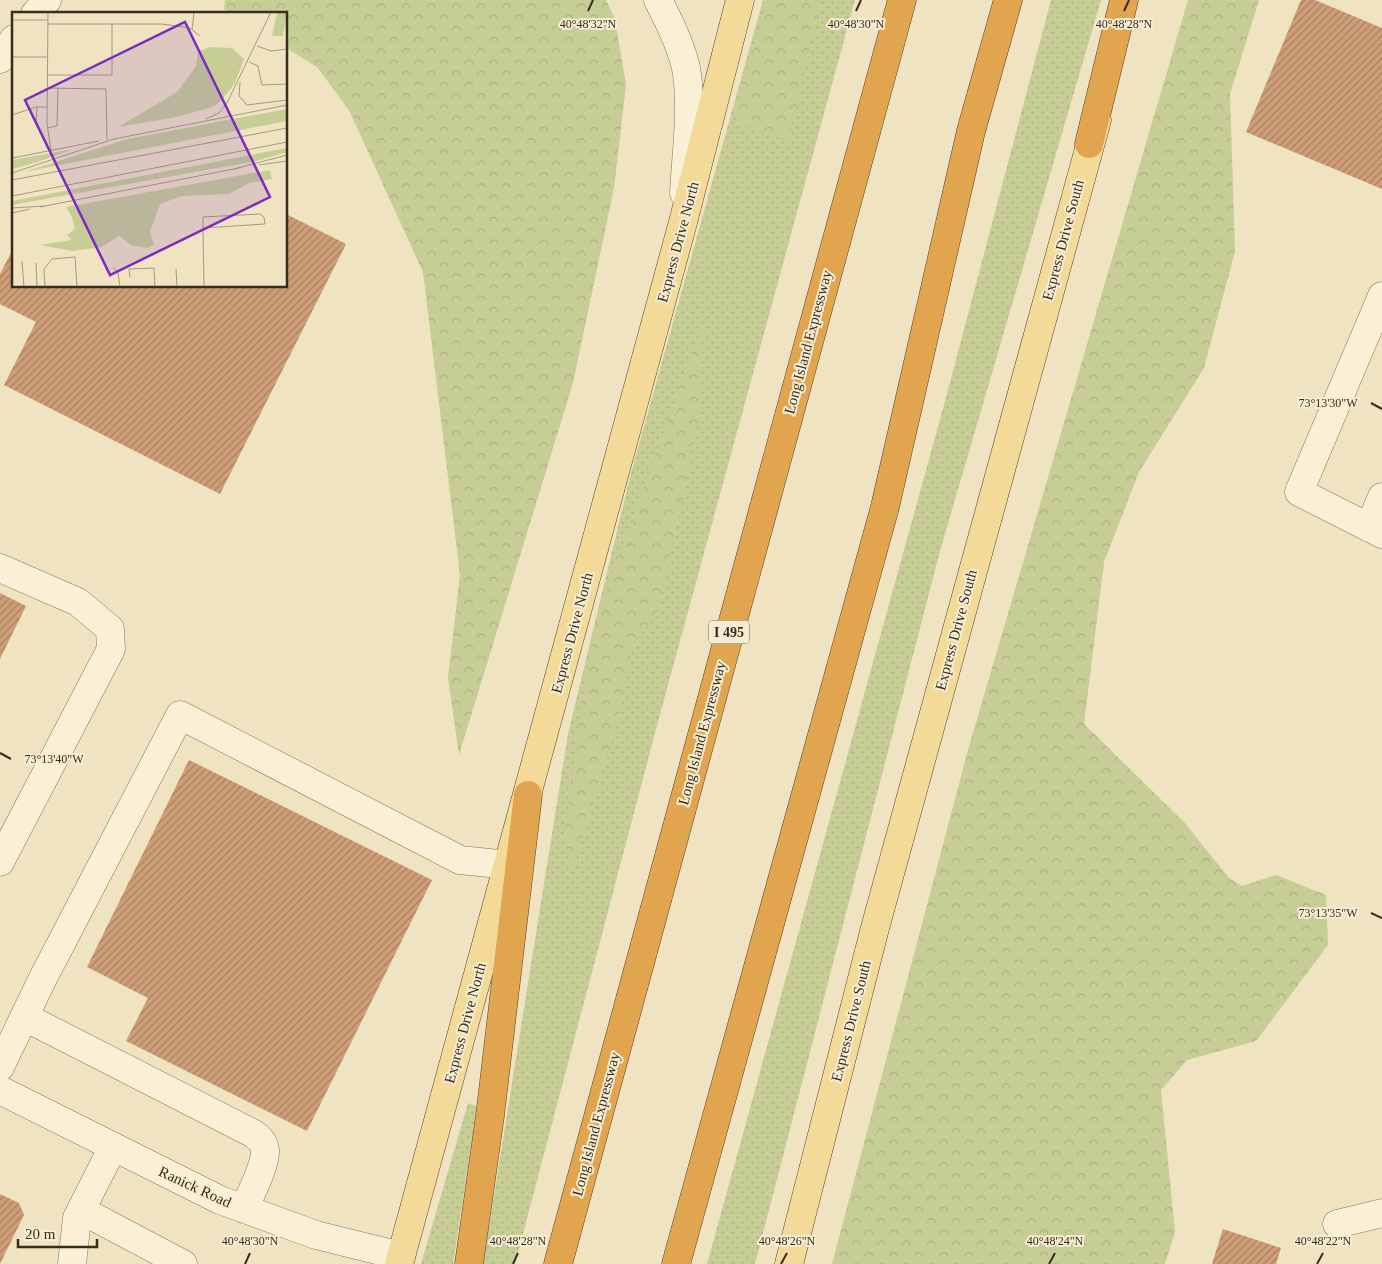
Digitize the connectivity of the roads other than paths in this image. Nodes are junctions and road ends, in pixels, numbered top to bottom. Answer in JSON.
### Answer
{"nodes":[{"id":1,"x":46,"y":0,"type":"edge"},
{"id":2,"x":658,"y":0,"type":"edge"},
{"id":3,"x":740,"y":0,"type":"edge"},
{"id":4,"x":902,"y":0,"type":"edge"},
{"id":5,"x":1008,"y":0,"type":"edge"},
{"id":6,"x":1124,"y":0,"type":"edge"},
{"id":7,"x":1136,"y":0,"type":"edge"},
{"id":8,"x":37,"y":12,"type":"edge"},
{"id":9,"x":0,"y":27,"type":"edge"},
{"id":10,"x":12,"y":36,"type":"edge"},
{"id":11,"x":12,"y":40,"type":"edge"},
{"id":12,"x":0,"y":59,"type":"edge"},
{"id":13,"x":1089,"y":144,"type":"junction"},
{"id":14,"x":682,"y":226,"type":"junction"},
{"id":15,"x":1382,"y":296,"type":"edge"},
{"id":16,"x":1382,"y":498,"type":"edge"},
{"id":17,"x":1376,"y":531,"type":"edge"},
{"id":18,"x":0,"y":568,"type":"edge"},
{"id":19,"x":528,"y":795,"type":"junction"},
{"id":20,"x":0,"y":862,"type":"edge"},
{"id":21,"x":509,"y":865,"type":"junction"},
{"id":22,"x":25,"y":1017,"type":"junction"},
{"id":23,"x":0,"y":1067,"type":"edge"},
{"id":24,"x":0,"y":1090,"type":"edge"},
{"id":25,"x":113,"y":1147,"type":"junction"},
{"id":26,"x":244,"y":1209,"type":"junction"},
{"id":27,"x":81,"y":1210,"type":"junction"},
{"id":28,"x":1382,"y":1213,"type":"edge"},
{"id":29,"x":1337,"y":1224,"type":"dead end"},
{"id":30,"x":400,"y":1260,"type":"edge"},
{"id":31,"x":72,"y":1264,"type":"edge"},
{"id":32,"x":183,"y":1264,"type":"edge"},
{"id":33,"x":469,"y":1264,"type":"edge"},
{"id":34,"x":558,"y":1264,"type":"edge"},
{"id":35,"x":676,"y":1264,"type":"edge"},
{"id":36,"x":789,"y":1264,"type":"edge"}],
"edges":[{"from":1,"to":8,"type":"street"},
{"from":2,"to":14,"type":"street"},
{"from":3,"to":14,"type":"main road","name":"Express Drive North"},
{"from":4,"to":34,"type":"highway","name":"Long Island Expressway","number":"I 495"},
{"from":5,"to":35,"type":"highway"},
{"from":6,"to":13,"type":"highway"},
{"from":7,"to":13,"type":"main road","name":"Express Drive South"},
{"from":9,"to":10,"type":"street"},
{"from":11,"to":12,"type":"street"},
{"from":13,"to":36,"type":"main road","name":"Express Drive South"},
{"from":14,"to":19,"type":"main road","name":"Express Drive North"},
{"from":15,"to":17,"type":"street"},
{"from":16,"to":17,"type":"street"},
{"from":18,"to":20,"type":"street"},
{"from":19,"to":21,"type":"main road","name":"Express Drive North"},
{"from":19,"to":33,"type":"highway"},
{"from":21,"to":22,"type":"street"},
{"from":21,"to":30,"type":"main road","name":"Express Drive North"},
{"from":22,"to":23,"type":"street"},
{"from":22,"to":26,"type":"street"},
{"from":24,"to":25,"type":"street","name":"Ranick Road"},
{"from":25,"to":26,"type":"street","name":"Ranick Road"},
{"from":25,"to":27,"type":"street"},
{"from":26,"to":30,"type":"street","name":"Ranick Road"},
{"from":27,"to":31,"type":"street"},
{"from":27,"to":32,"type":"street"},
{"from":28,"to":29,"type":"street"}]}
